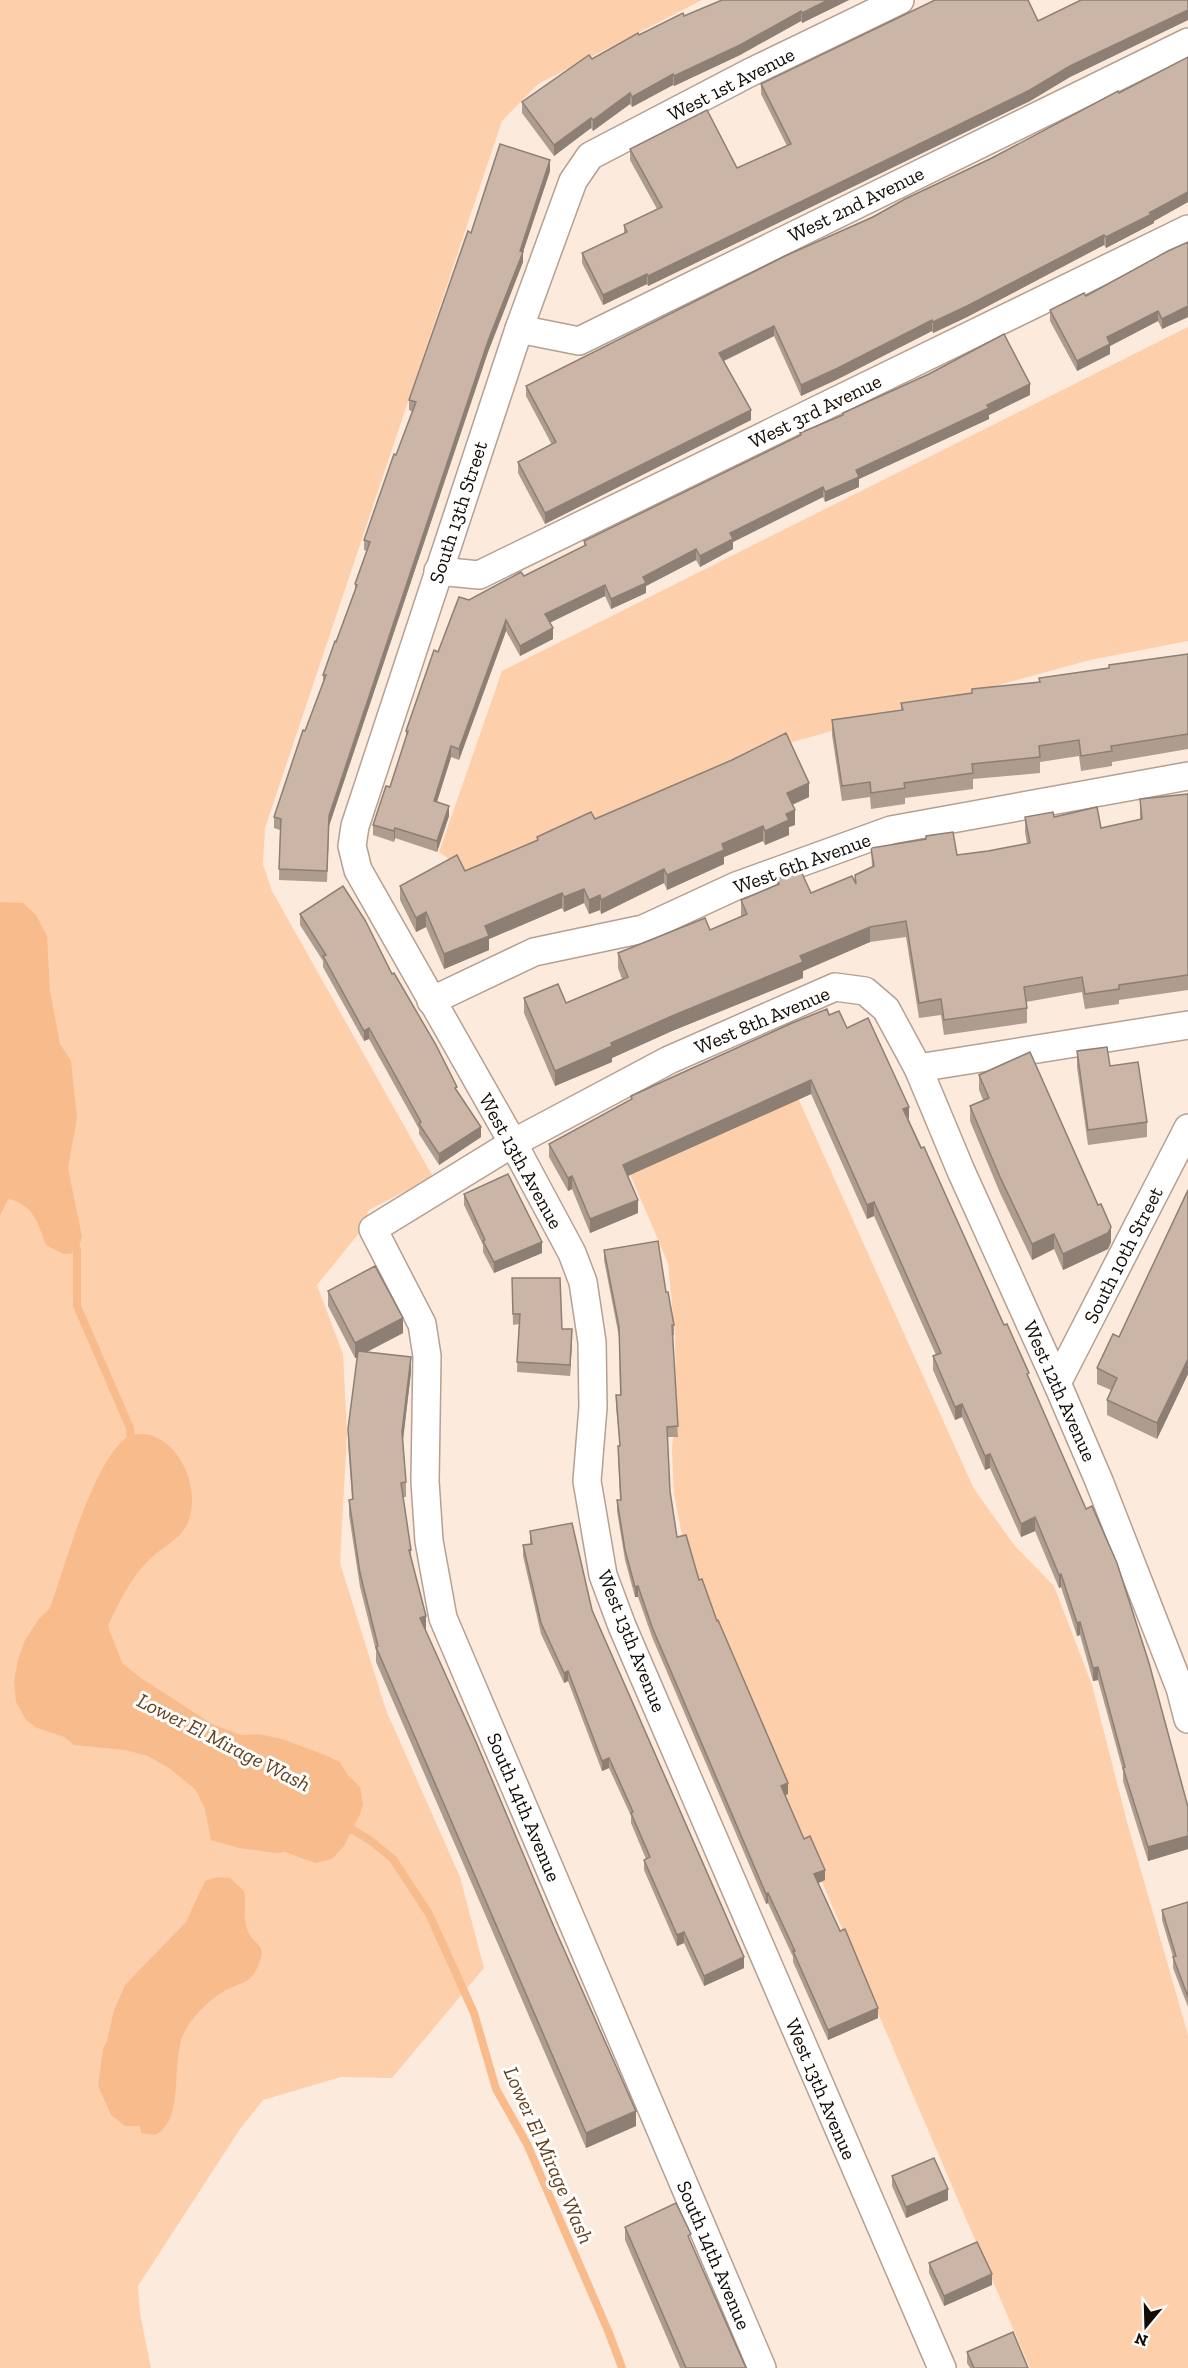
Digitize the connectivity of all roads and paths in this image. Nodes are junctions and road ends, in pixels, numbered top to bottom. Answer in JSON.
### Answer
{"nodes":[{"id":1,"x":900,"y":0,"type":"edge"},
{"id":2,"x":1188,"y":42,"type":"edge"},
{"id":3,"x":573,"y":180,"type":"joint"},
{"id":4,"x":1188,"y":229,"type":"edge"},
{"id":5,"x":519,"y":329,"type":"junction"},
{"id":6,"x":438,"y":571,"type":"junction"},
{"id":7,"x":1188,"y":776,"type":"edge"},
{"id":8,"x":352,"y":846,"type":"joint"},
{"id":9,"x":432,"y":1000,"type":"junction"},
{"id":10,"x":1188,"y":1025,"type":"edge"},
{"id":11,"x":918,"y":1068,"type":"junction"},
{"id":12,"x":1188,"y":1128,"type":"edge"},
{"id":13,"x":513,"y":1143,"type":"junction"},
{"id":14,"x":373,"y":1229,"type":"joint"},
{"id":15,"x":1058,"y":1383,"type":"junction"},
{"id":16,"x":1184,"y":1681,"type":"edge"},
{"id":17,"x":1188,"y":1719,"type":"edge"},
{"id":18,"x":762,"y":2368,"type":"edge"},
{"id":19,"x":942,"y":2368,"type":"edge"}],
"edges":[{"from":1,"to":3,"type":"street","name":"West 1st Avenue"},
{"from":2,"to":5,"type":"street","name":"West 2nd Avenue"},
{"from":3,"to":5,"type":"street","name":"South 13th Street"},
{"from":4,"to":6,"type":"street","name":"West 3rd Avenue"},
{"from":5,"to":6,"type":"street","name":"South 13th Street"},
{"from":6,"to":8,"type":"street","name":"South 13th Street"},
{"from":7,"to":9,"type":"street","name":"West 6th Avenue"},
{"from":8,"to":9,"type":"street","name":"West 13th Avenue"},
{"from":9,"to":13,"type":"street","name":"West 13th Avenue"},
{"from":10,"to":11,"type":"street"},
{"from":11,"to":13,"type":"street","name":"West 8th Avenue"},
{"from":11,"to":15,"type":"street","name":"West 12th Avenue"},
{"from":12,"to":15,"type":"street","name":"South 10th Street"},
{"from":13,"to":14,"type":"street","name":"West 8th Avenue"},
{"from":13,"to":19,"type":"street","name":"West 13th Avenue"},
{"from":14,"to":18,"type":"street","name":"South 14th Avenue"},
{"from":15,"to":16,"type":"street","name":"West 12th Avenue"},
{"from":16,"to":17,"type":"street","name":"West 12th Avenue"}]}
